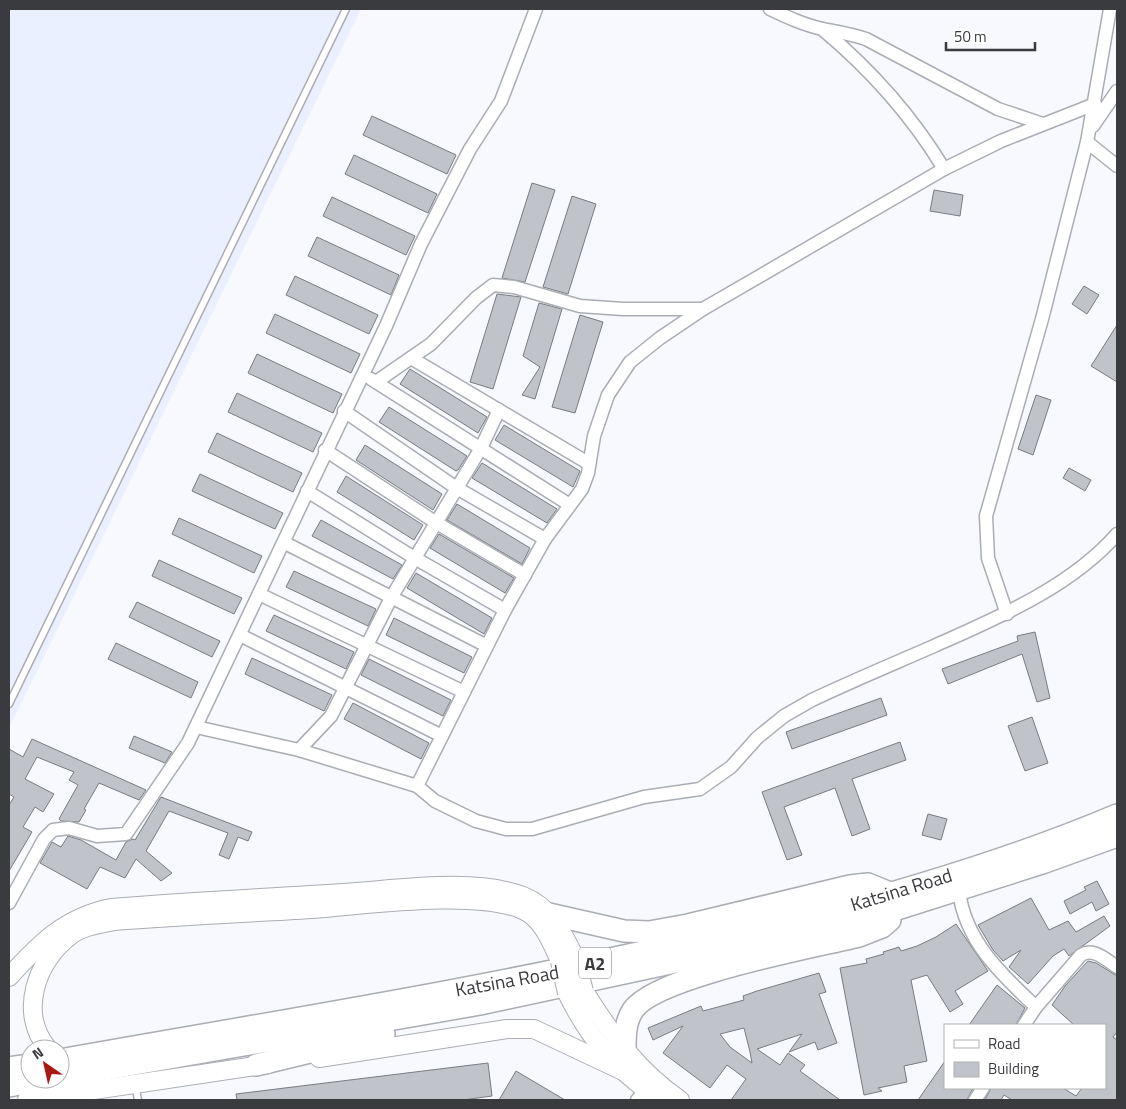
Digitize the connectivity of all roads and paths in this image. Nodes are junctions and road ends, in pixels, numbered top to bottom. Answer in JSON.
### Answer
{"nodes":[{"id":1,"x":346,"y":9,"type":"edge"},
{"id":2,"x":536,"y":9,"type":"edge"},
{"id":3,"x":770,"y":9,"type":"edge"},
{"id":4,"x":1110,"y":9,"type":"edge"},
{"id":5,"x":822,"y":29,"type":"junction"},
{"id":6,"x":1117,"y":91,"type":"edge"},
{"id":7,"x":1094,"y":104,"type":"junction"},
{"id":8,"x":1043,"y":124,"type":"junction"},
{"id":9,"x":1088,"y":137,"type":"junction"},
{"id":10,"x":1117,"y":166,"type":"edge"},
{"id":11,"x":944,"y":169,"type":"junction"},
{"id":12,"x":703,"y":309,"type":"junction"},
{"id":13,"x":411,"y":358,"type":"junction"},
{"id":14,"x":363,"y":373,"type":"junction"},
{"id":15,"x":376,"y":382,"type":"junction"},
{"id":16,"x":499,"y":410,"type":"junction"},
{"id":17,"x":344,"y":411,"type":"junction"},
{"id":18,"x":481,"y":448,"type":"junction"},
{"id":19,"x":325,"y":450,"type":"junction"},
{"id":20,"x":588,"y":463,"type":"junction"},
{"id":21,"x":456,"y":487,"type":"junction"},
{"id":22,"x":307,"y":491,"type":"junction"},
{"id":23,"x":570,"y":505,"type":"junction"},
{"id":24,"x":435,"y":522,"type":"junction"},
{"id":25,"x":1117,"y":534,"type":"edge"},
{"id":26,"x":545,"y":539,"type":"junction"},
{"id":27,"x":284,"y":543,"type":"junction"},
{"id":28,"x":413,"y":558,"type":"junction"},
{"id":29,"x":525,"y":575,"type":"junction"},
{"id":30,"x":259,"y":594,"type":"junction"},
{"id":31,"x":391,"y":598,"type":"junction"},
{"id":32,"x":505,"y":610,"type":"junction"},
{"id":33,"x":1007,"y":614,"type":"junction"},
{"id":34,"x":240,"y":635,"type":"junction"},
{"id":35,"x":366,"y":646,"type":"junction"},
{"id":36,"x":487,"y":646,"type":"junction"},
{"id":37,"x":345,"y":688,"type":"junction"},
{"id":38,"x":464,"y":692,"type":"junction"},
{"id":39,"x":9,"y":704,"type":"edge"},
{"id":40,"x":196,"y":727,"type":"junction"},
{"id":41,"x":442,"y":736,"type":"junction"},
{"id":42,"x":300,"y":750,"type":"junction"},
{"id":43,"x":417,"y":786,"type":"junction"},
{"id":44,"x":1117,"y":815,"type":"edge"},
{"id":45,"x":1117,"y":836,"type":"edge"},
{"id":46,"x":958,"y":891,"type":"junction"},
{"id":47,"x":890,"y":893,"type":"junction"},
{"id":48,"x":9,"y":903,"type":"edge"},
{"id":49,"x":906,"y":907,"type":"junction"},
{"id":50,"x":550,"y":914,"type":"junction"},
{"id":51,"x":567,"y":960,"type":"junction"},
{"id":52,"x":1117,"y":968,"type":"edge"},
{"id":53,"x":9,"y":977,"type":"edge"},
{"id":54,"x":534,"y":992,"type":"junction"},
{"id":55,"x":1036,"y":1007,"type":"junction"},
{"id":56,"x":1025,"y":1024,"type":"edge"},
{"id":57,"x":42,"y":1039,"type":"edge"},
{"id":58,"x":70,"y":1058,"type":"edge"},
{"id":59,"x":624,"y":1061,"type":"junction"},
{"id":60,"x":256,"y":1065,"type":"junction"},
{"id":61,"x":70,"y":1075,"type":"edge"},
{"id":62,"x":983,"y":1089,"type":"edge"},
{"id":63,"x":136,"y":1092,"type":"edge"},
{"id":64,"x":648,"y":1097,"type":"edge"},
{"id":65,"x":27,"y":1100,"type":"edge"},
{"id":66,"x":680,"y":1100,"type":"edge"},
{"id":67,"x":975,"y":1100,"type":"edge"}],
"edges":[{"from":1,"to":39,"type":"lane"},
{"from":2,"to":14,"type":"street"},
{"from":3,"to":5,"type":"street"},
{"from":4,"to":7,"type":"street"},
{"from":5,"to":8,"type":"street"},
{"from":5,"to":11,"type":"street"},
{"from":6,"to":9,"type":"street"},
{"from":7,"to":8,"type":"street"},
{"from":7,"to":9,"type":"street"},
{"from":8,"to":11,"type":"street"},
{"from":9,"to":10,"type":"street"},
{"from":9,"to":33,"type":"street"},
{"from":11,"to":12,"type":"street"},
{"from":12,"to":13,"type":"street"},
{"from":12,"to":20,"type":"street"},
{"from":13,"to":15,"type":"street"},
{"from":13,"to":16,"type":"street"},
{"from":14,"to":15,"type":"street"},
{"from":14,"to":17,"type":"street"},
{"from":15,"to":18,"type":"street"},
{"from":16,"to":18,"type":"street"},
{"from":16,"to":20,"type":"street"},
{"from":17,"to":19,"type":"street"},
{"from":17,"to":21,"type":"street"},
{"from":18,"to":21,"type":"street"},
{"from":18,"to":23,"type":"street"},
{"from":19,"to":22,"type":"street"},
{"from":19,"to":24,"type":"street"},
{"from":20,"to":23,"type":"street"},
{"from":21,"to":24,"type":"street"},
{"from":21,"to":26,"type":"street"},
{"from":22,"to":27,"type":"street"},
{"from":22,"to":28,"type":"street"},
{"from":23,"to":26,"type":"street"},
{"from":24,"to":28,"type":"street"},
{"from":24,"to":29,"type":"street"},
{"from":25,"to":33,"type":"street"},
{"from":26,"to":29,"type":"street"},
{"from":27,"to":30,"type":"street"},
{"from":27,"to":31,"type":"street"},
{"from":28,"to":31,"type":"street"},
{"from":28,"to":32,"type":"street"},
{"from":29,"to":32,"type":"street"},
{"from":30,"to":34,"type":"street"},
{"from":30,"to":35,"type":"street"},
{"from":31,"to":35,"type":"street"},
{"from":31,"to":36,"type":"street"},
{"from":32,"to":36,"type":"street"},
{"from":33,"to":43,"type":"street"},
{"from":34,"to":37,"type":"street"},
{"from":34,"to":40,"type":"street"},
{"from":35,"to":37,"type":"street"},
{"from":35,"to":38,"type":"street"},
{"from":36,"to":38,"type":"street"},
{"from":37,"to":41,"type":"street"},
{"from":37,"to":42,"type":"street"},
{"from":38,"to":41,"type":"street"},
{"from":40,"to":42,"type":"street"},
{"from":40,"to":48,"type":"street"},
{"from":41,"to":43,"type":"street"},
{"from":42,"to":43,"type":"street"},
{"from":44,"to":47,"type":"highway","name":"Katsina Road","number":"A2"},
{"from":45,"to":46,"type":"highway","name":"Katsina Road","number":"A2"},
{"from":46,"to":49,"type":"highway","name":"Katsina Road","number":"A2"},
{"from":46,"to":55,"type":"street"},
{"from":47,"to":50,"type":"highway"},
{"from":47,"to":58,"type":"highway","name":"Katsina Road","number":"A2"},
{"from":49,"to":54,"type":"highway","name":"Katsina Road","number":"A2"},
{"from":49,"to":59,"type":"highway"},
{"from":50,"to":51,"type":"main road"},
{"from":50,"to":53,"type":"main road"},
{"from":51,"to":57,"type":"main road"},
{"from":51,"to":59,"type":"main road","bridge":true},
{"from":51,"to":59,"type":"main road","bridge":true},
{"from":52,"to":55,"type":"street"},
{"from":54,"to":60,"type":"highway"},
{"from":54,"to":61,"type":"highway","name":"Katsina Road","number":"A2"},
{"from":55,"to":56,"type":"street"},
{"from":59,"to":60,"type":"main road"},
{"from":59,"to":64,"type":"main road"},
{"from":59,"to":66,"type":"main road"},
{"from":60,"to":63,"type":"main road"},
{"from":62,"to":67,"type":"street"},
{"from":63,"to":65,"type":"main road"}]}
